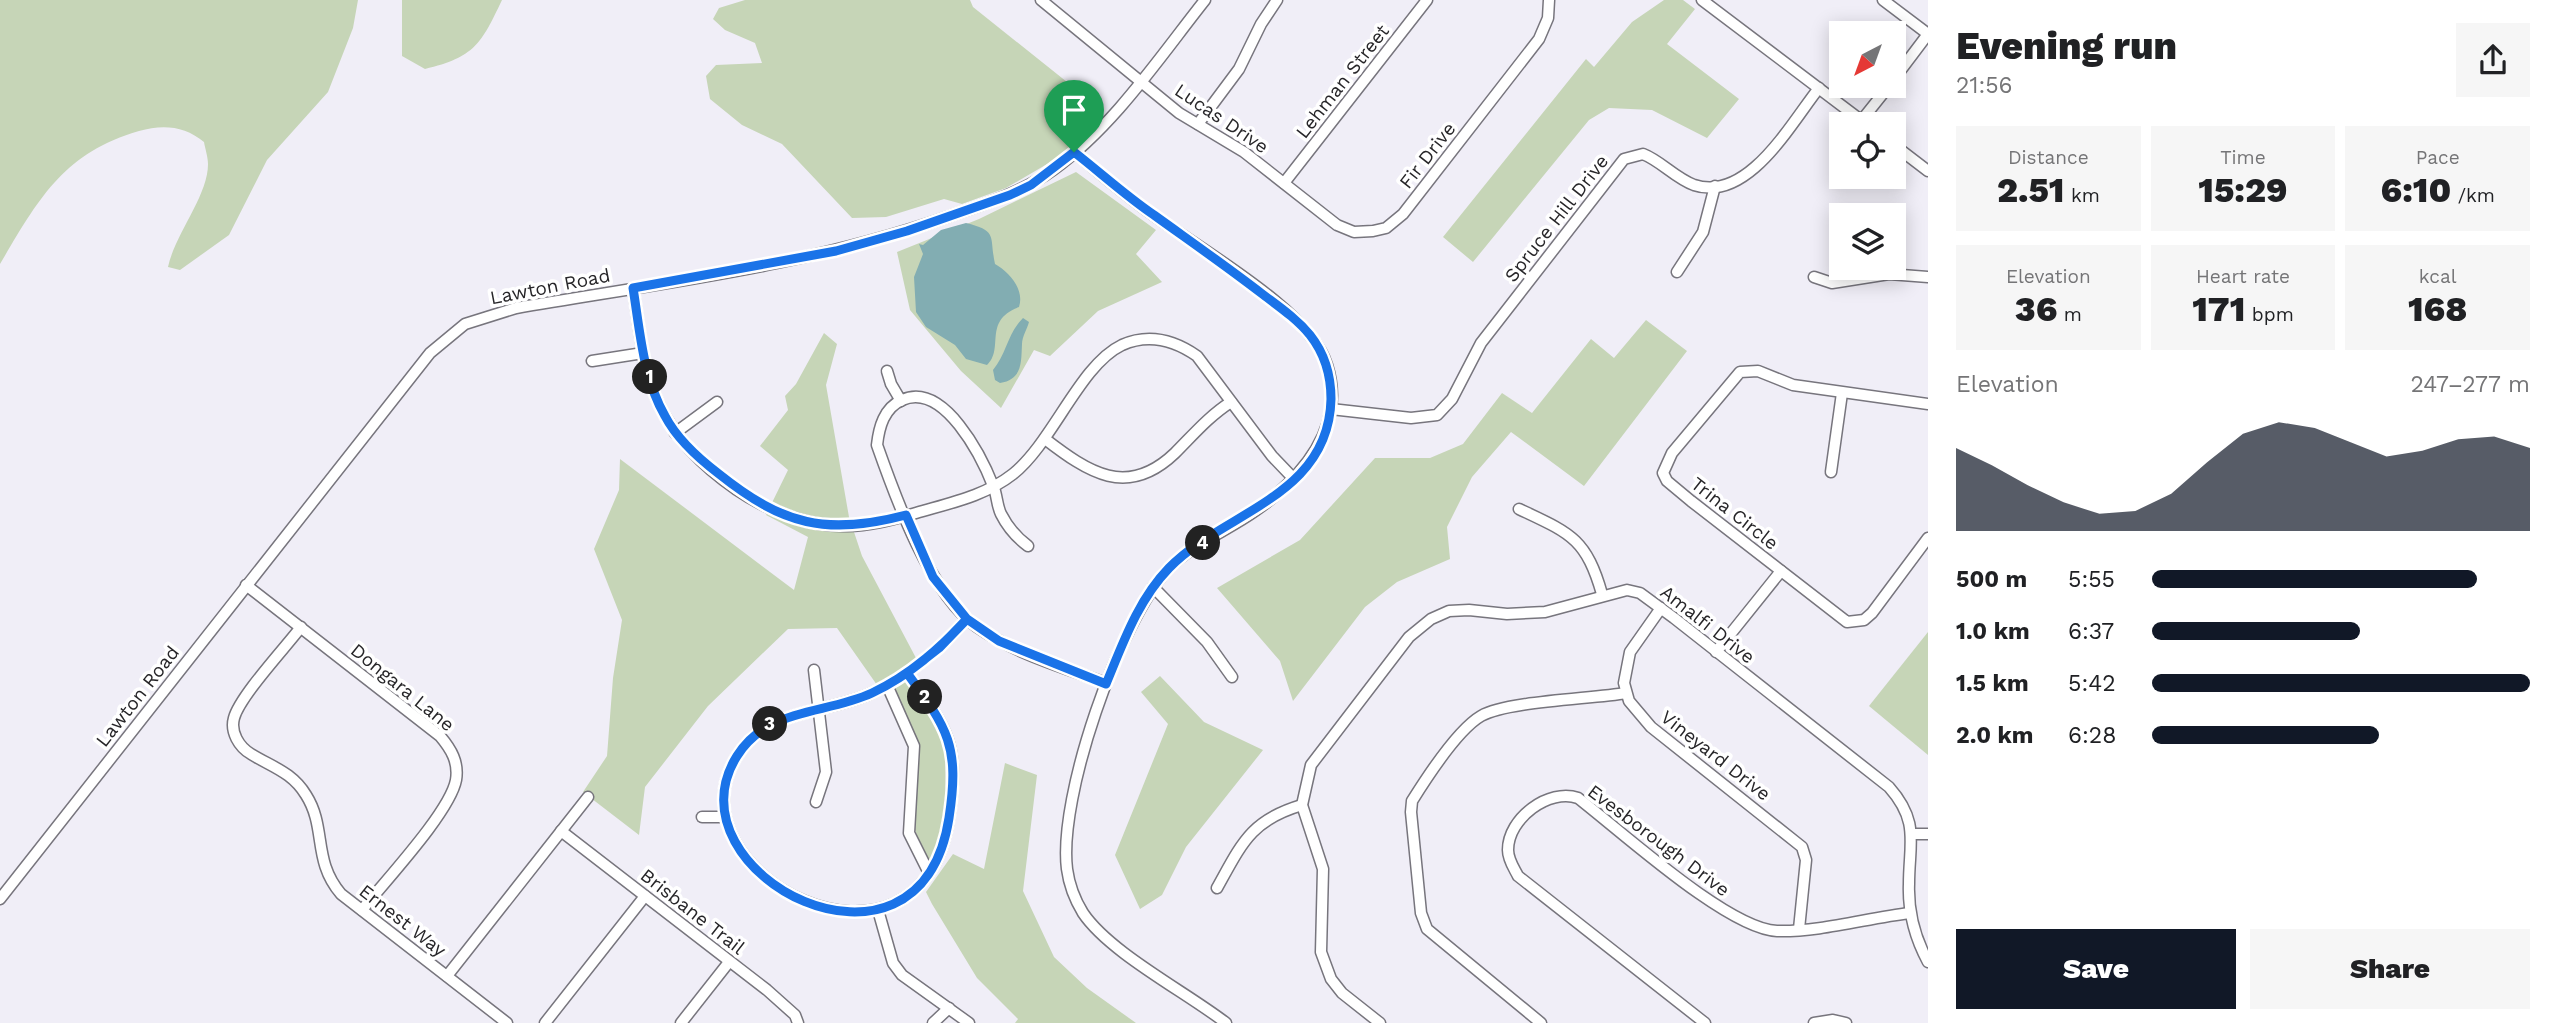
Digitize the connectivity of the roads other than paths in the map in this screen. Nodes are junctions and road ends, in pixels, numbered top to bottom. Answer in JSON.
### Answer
{"nodes":[{"id":1,"x":1041,"y":0,"type":"edge"},
{"id":2,"x":1205,"y":0,"type":"edge"},
{"id":3,"x":1277,"y":0,"type":"edge"},
{"id":4,"x":1427,"y":0,"type":"edge"},
{"id":5,"x":1549,"y":0,"type":"edge"},
{"id":6,"x":1702,"y":0,"type":"edge"},
{"id":7,"x":1882,"y":0,"type":"edge"},
{"id":8,"x":1928,"y":34,"type":"edge"},
{"id":9,"x":1906,"y":63,"type":"edge"},
{"id":10,"x":1141,"y":81,"type":"junction"},
{"id":11,"x":1818,"y":88,"type":"junction"},
{"id":12,"x":1850,"y":112,"type":"edge"},
{"id":13,"x":1198,"y":124,"type":"junction"},
{"id":14,"x":1074,"y":152,"type":"junction"},
{"id":15,"x":1906,"y":154,"type":"edge"},
{"id":16,"x":1928,"y":171,"type":"edge"},
{"id":17,"x":1284,"y":183,"type":"junction"},
{"id":18,"x":1715,"y":186,"type":"junction"},
{"id":19,"x":1677,"y":272,"type":"dead end"},
{"id":20,"x":1814,"y":277,"type":"dead end"},
{"id":21,"x":1928,"y":277,"type":"edge"},
{"id":22,"x":633,"y":288,"type":"junction"},
{"id":23,"x":643,"y":353,"type":"junction"},
{"id":24,"x":592,"y":361,"type":"dead end"},
{"id":25,"x":887,"y":371,"type":"dead end"},
{"id":26,"x":1842,"y":393,"type":"junction"},
{"id":27,"x":901,"y":401,"type":"junction"},
{"id":28,"x":717,"y":402,"type":"dead end"},
{"id":29,"x":1231,"y":402,"type":"junction"},
{"id":30,"x":1928,"y":404,"type":"edge"},
{"id":31,"x":1331,"y":410,"type":"junction"},
{"id":32,"x":675,"y":433,"type":"junction"},
{"id":33,"x":1045,"y":439,"type":"junction"},
{"id":34,"x":1831,"y":472,"type":"dead end"},
{"id":35,"x":1294,"y":479,"type":"junction"},
{"id":36,"x":994,"y":487,"type":"junction"},
{"id":37,"x":1519,"y":509,"type":"dead end"},
{"id":38,"x":906,"y":515,"type":"junction"},
{"id":39,"x":1928,"y":538,"type":"edge"},
{"id":40,"x":1028,"y":546,"type":"dead end"},
{"id":41,"x":1781,"y":571,"type":"junction"},
{"id":42,"x":246,"y":585,"type":"junction"},
{"id":43,"x":1153,"y":587,"type":"junction"},
{"id":44,"x":1602,"y":594,"type":"junction"},
{"id":45,"x":1661,"y":608,"type":"junction"},
{"id":46,"x":967,"y":619,"type":"junction"},
{"id":47,"x":301,"y":627,"type":"junction"},
{"id":48,"x":1716,"y":652,"type":"junction"},
{"id":49,"x":814,"y":670,"type":"dead end"},
{"id":50,"x":907,"y":673,"type":"junction"},
{"id":51,"x":1232,"y":677,"type":"dead end"},
{"id":52,"x":1106,"y":684,"type":"junction"},
{"id":53,"x":887,"y":685,"type":"junction"},
{"id":54,"x":1626,"y":693,"type":"junction"},
{"id":55,"x":818,"y":709,"type":"junction"},
{"id":56,"x":588,"y":797,"type":"dead end"},
{"id":57,"x":816,"y":802,"type":"dead end"},
{"id":58,"x":1302,"y":805,"type":"junction"},
{"id":59,"x":702,"y":817,"type":"dead end"},
{"id":60,"x":725,"y":817,"type":"junction"},
{"id":61,"x":561,"y":831,"type":"junction"},
{"id":62,"x":1913,"y":834,"type":"junction"},
{"id":63,"x":1928,"y":834,"type":"edge"},
{"id":64,"x":929,"y":873,"type":"junction"},
{"id":65,"x":1217,"y":888,"type":"dead end"},
{"id":66,"x":645,"y":896,"type":"junction"},
{"id":67,"x":0,"y":900,"type":"edge"},
{"id":68,"x":878,"y":909,"type":"junction"},
{"id":69,"x":362,"y":911,"type":"junction"},
{"id":70,"x":1910,"y":913,"type":"junction"},
{"id":71,"x":1799,"y":929,"type":"junction"},
{"id":72,"x":729,"y":962,"type":"junction"},
{"id":73,"x":1928,"y":962,"type":"edge"},
{"id":74,"x":447,"y":976,"type":"junction"},
{"id":75,"x":949,"y":1008,"type":"junction"},
{"id":76,"x":508,"y":1023,"type":"edge"},
{"id":77,"x":545,"y":1023,"type":"edge"},
{"id":78,"x":681,"y":1023,"type":"edge"},
{"id":79,"x":798,"y":1023,"type":"edge"},
{"id":80,"x":933,"y":1023,"type":"edge"},
{"id":81,"x":969,"y":1023,"type":"edge"},
{"id":82,"x":1226,"y":1023,"type":"edge"},
{"id":83,"x":1380,"y":1023,"type":"edge"},
{"id":84,"x":1541,"y":1023,"type":"edge"},
{"id":85,"x":1705,"y":1023,"type":"edge"},
{"id":86,"x":1814,"y":1023,"type":"edge"},
{"id":87,"x":1846,"y":1023,"type":"edge"}],
"edges":[{"from":1,"to":10,"type":"street","name":"Lucas Drive"},
{"from":2,"to":10,"type":"street","name":"Lawton Road"},
{"from":3,"to":13,"type":"street"},
{"from":4,"to":17,"type":"street","name":"Lehman Street"},
{"from":5,"to":17,"type":"street","name":"Fir Drive"},
{"from":6,"to":11,"type":"street"},
{"from":7,"to":8,"type":"street"},
{"from":8,"to":9,"type":"street"},
{"from":10,"to":13,"type":"street","name":"Lucas Drive"},
{"from":10,"to":14,"type":"street","name":"Lawton Road"},
{"from":11,"to":12,"type":"street"},
{"from":11,"to":18,"type":"street"},
{"from":13,"to":17,"type":"street","name":"Lucas Drive"},
{"from":14,"to":22,"type":"street","name":"Lawton Road"},
{"from":14,"to":31,"type":"street"},
{"from":15,"to":16,"type":"street"},
{"from":18,"to":19,"type":"street"},
{"from":18,"to":31,"type":"street","name":"Spruce Hill Drive"},
{"from":20,"to":21,"type":"street"},
{"from":22,"to":23,"type":"street"},
{"from":22,"to":42,"type":"street","name":"Lawton Road"},
{"from":23,"to":24,"type":"street"},
{"from":23,"to":32,"type":"street"},
{"from":25,"to":27,"type":"street"},
{"from":26,"to":30,"type":"street","name":"Trina Circle"},
{"from":26,"to":34,"type":"street"},
{"from":26,"to":41,"type":"street","name":"Trina Circle"},
{"from":27,"to":36,"type":"street"},
{"from":27,"to":38,"type":"street"},
{"from":28,"to":32,"type":"street"},
{"from":29,"to":33,"type":"street"},
{"from":29,"to":33,"type":"street"},
{"from":29,"to":35,"type":"street"},
{"from":31,"to":35,"type":"street"},
{"from":32,"to":38,"type":"street"},
{"from":33,"to":36,"type":"street"},
{"from":35,"to":43,"type":"street"},
{"from":36,"to":38,"type":"street"},
{"from":36,"to":40,"type":"street"},
{"from":37,"to":44,"type":"street"},
{"from":38,"to":46,"type":"street"},
{"from":39,"to":41,"type":"street","name":"Trina Circle"},
{"from":41,"to":48,"type":"street"},
{"from":42,"to":47,"type":"street","name":"Dongara Lane"},
{"from":42,"to":67,"type":"street","name":"Lawton Road"},
{"from":43,"to":51,"type":"street"},
{"from":43,"to":52,"type":"street"},
{"from":44,"to":45,"type":"street","name":"Amalfi Drive"},
{"from":44,"to":58,"type":"street","name":"Amalfi Drive"},
{"from":45,"to":48,"type":"street","name":"Amalfi Drive"},
{"from":45,"to":54,"type":"street"},
{"from":46,"to":50,"type":"street"},
{"from":46,"to":52,"type":"street"},
{"from":47,"to":69,"type":"street","name":"Ernest Way"},
{"from":47,"to":69,"type":"street","name":"Dongara Lane"},
{"from":48,"to":62,"type":"street","name":"Amalfi Drive"},
{"from":49,"to":55,"type":"street"},
{"from":50,"to":53,"type":"street"},
{"from":50,"to":64,"type":"street"},
{"from":52,"to":82,"type":"street"},
{"from":53,"to":55,"type":"street"},
{"from":53,"to":64,"type":"street"},
{"from":54,"to":71,"type":"street","name":"Vineyard Drive"},
{"from":54,"to":84,"type":"street"},
{"from":55,"to":57,"type":"street"},
{"from":55,"to":60,"type":"street"},
{"from":56,"to":61,"type":"street"},
{"from":58,"to":65,"type":"street"},
{"from":58,"to":83,"type":"street"},
{"from":59,"to":60,"type":"street"},
{"from":60,"to":68,"type":"street"},
{"from":61,"to":66,"type":"street","name":"Brisbane Trail"},
{"from":61,"to":74,"type":"street"},
{"from":62,"to":63,"type":"street"},
{"from":62,"to":70,"type":"street","name":"Amalfi Drive"},
{"from":64,"to":68,"type":"street"},
{"from":66,"to":72,"type":"street","name":"Brisbane Trail"},
{"from":66,"to":77,"type":"street"},
{"from":68,"to":75,"type":"street"},
{"from":69,"to":74,"type":"street","name":"Ernest Way"},
{"from":70,"to":71,"type":"street","name":"Evesborough Drive"},
{"from":70,"to":73,"type":"street","name":"Amalfi Drive"},
{"from":71,"to":85,"type":"street","name":"Evesborough Drive"},
{"from":72,"to":78,"type":"street"},
{"from":72,"to":79,"type":"street","name":"Brisbane Trail"},
{"from":74,"to":76,"type":"street","name":"Ernest Way"},
{"from":75,"to":80,"type":"street"},
{"from":75,"to":81,"type":"street"},
{"from":86,"to":87,"type":"street"}]}
